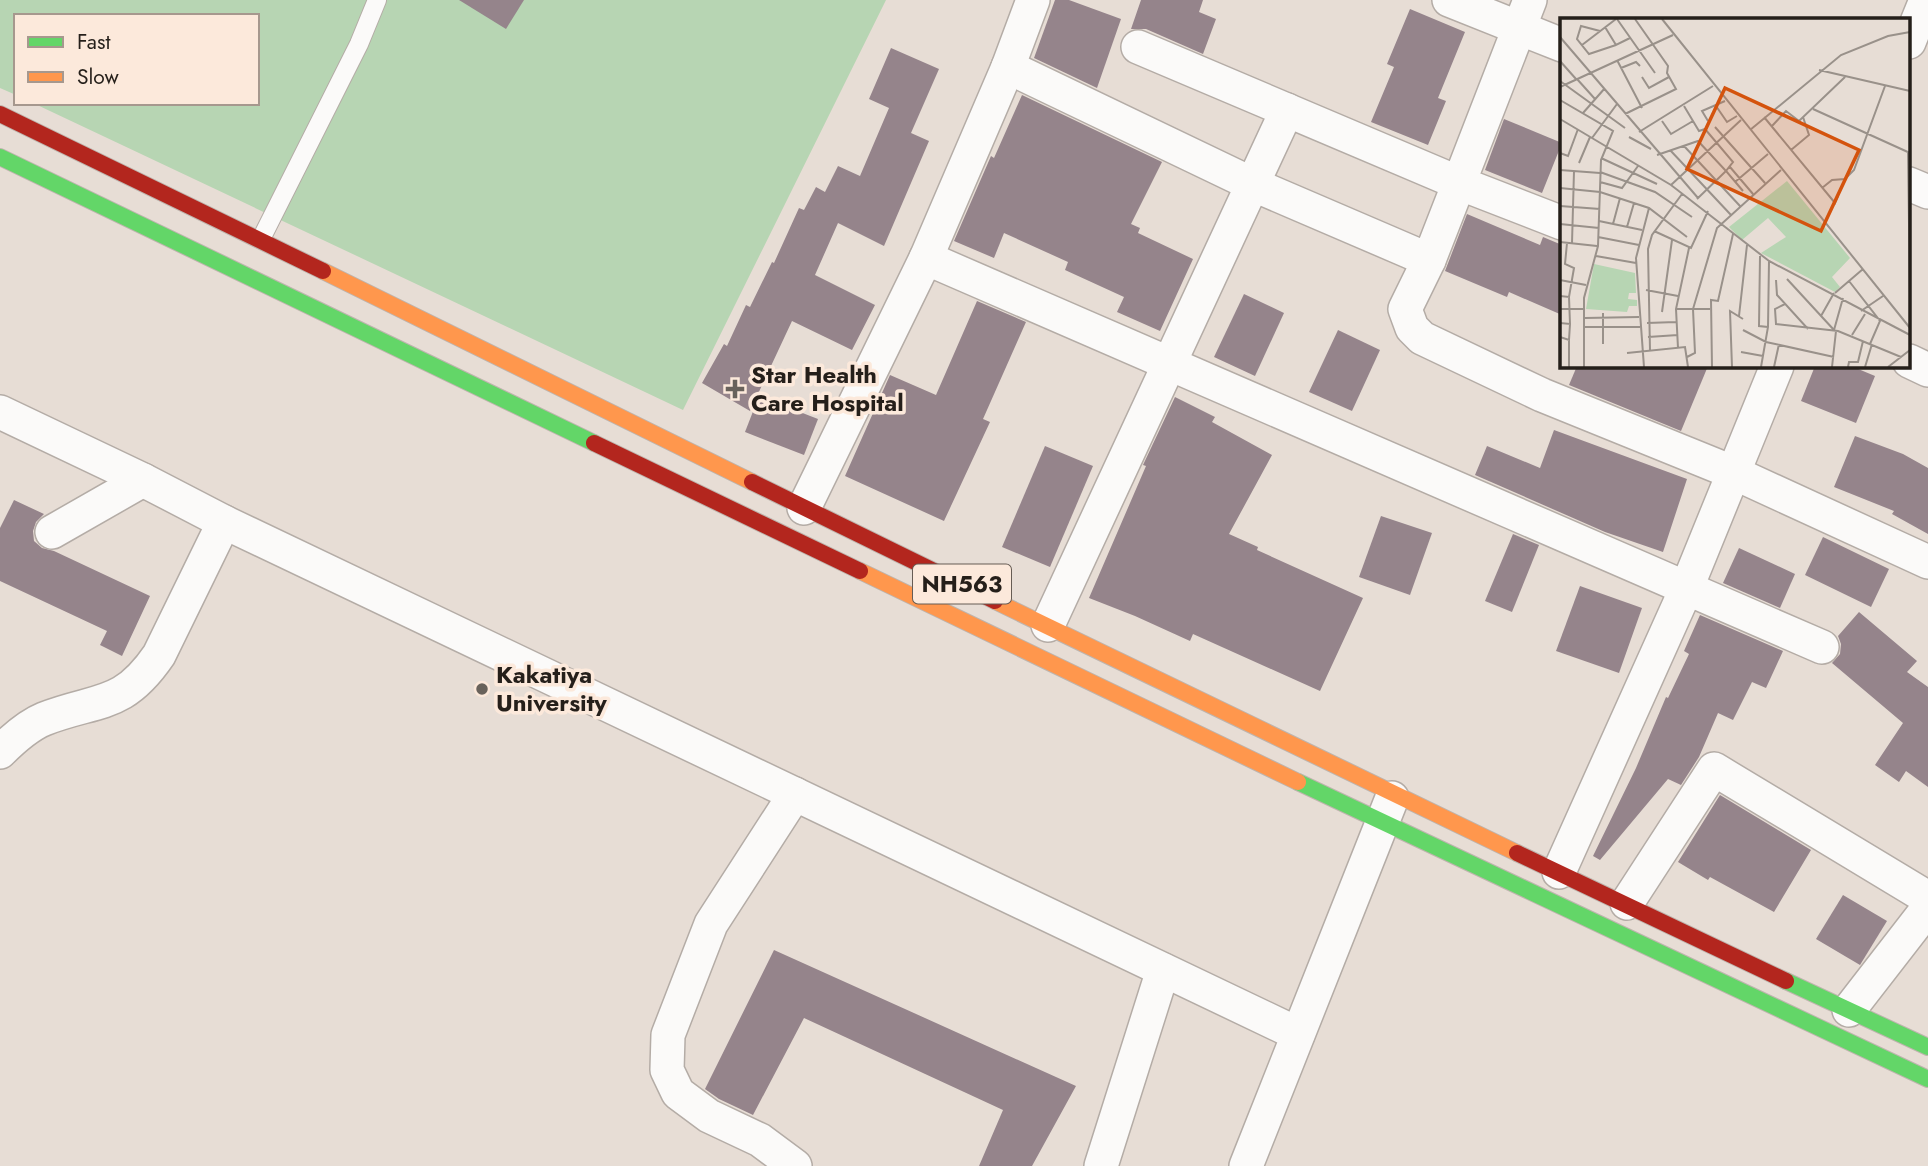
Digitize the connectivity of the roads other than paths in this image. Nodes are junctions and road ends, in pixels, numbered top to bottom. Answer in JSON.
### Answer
{"nodes":[{"id":1,"x":377,"y":0,"type":"edge"},
{"id":2,"x":1033,"y":0,"type":"edge"},
{"id":3,"x":1449,"y":0,"type":"edge"},
{"id":4,"x":1923,"y":2,"type":"edge"},
{"id":5,"x":1525,"y":14,"type":"edge"},
{"id":6,"x":1910,"y":39,"type":"edge"},
{"id":7,"x":1560,"y":43,"type":"edge"},
{"id":8,"x":1138,"y":47,"type":"dead end"},
{"id":9,"x":1008,"y":67,"type":"junction"},
{"id":10,"x":1287,"y":110,"type":"junction"},
{"id":11,"x":0,"y":114,"type":"edge"},
{"id":12,"x":0,"y":157,"type":"edge"},
{"id":13,"x":1459,"y":183,"type":"junction"},
{"id":14,"x":1252,"y":184,"type":"junction"},
{"id":15,"x":1910,"y":184,"type":"edge"},
{"id":16,"x":1928,"y":192,"type":"edge"},
{"id":17,"x":1560,"y":222,"type":"edge"},
{"id":18,"x":261,"y":239,"type":"junction"},
{"id":19,"x":926,"y":258,"type":"junction"},
{"id":20,"x":1429,"y":260,"type":"junction"},
{"id":21,"x":1910,"y":361,"type":"edge"},
{"id":22,"x":1168,"y":363,"type":"junction"},
{"id":23,"x":1776,"y":368,"type":"edge"},
{"id":24,"x":1928,"y":370,"type":"edge"},
{"id":25,"x":0,"y":412,"type":"edge"},
{"id":26,"x":1732,"y":472,"type":"junction"},
{"id":27,"x":143,"y":480,"type":"junction"},
{"id":28,"x":804,"y":508,"type":"junction"},
{"id":29,"x":224,"y":522,"type":"junction"},
{"id":30,"x":52,"y":532,"type":"dead end"},
{"id":31,"x":1928,"y":562,"type":"edge"},
{"id":32,"x":1687,"y":587,"type":"junction"},
{"id":33,"x":1048,"y":625,"type":"junction"},
{"id":34,"x":1822,"y":647,"type":"dead end"},
{"id":35,"x":0,"y":752,"type":"edge"},
{"id":36,"x":795,"y":794,"type":"junction"},
{"id":37,"x":1388,"y":808,"type":"junction"},
{"id":38,"x":1559,"y":872,"type":"junction"},
{"id":39,"x":1928,"y":898,"type":"edge"},
{"id":40,"x":1627,"y":904,"type":"junction"},
{"id":41,"x":1928,"y":908,"type":"edge"},
{"id":42,"x":1163,"y":970,"type":"junction"},
{"id":43,"x":1849,"y":1010,"type":"junction"},
{"id":44,"x":1298,"y":1034,"type":"junction"},
{"id":45,"x":1928,"y":1046,"type":"edge"},
{"id":46,"x":1928,"y":1079,"type":"edge"},
{"id":47,"x":795,"y":1166,"type":"edge"},
{"id":48,"x":1101,"y":1166,"type":"edge"},
{"id":49,"x":1246,"y":1166,"type":"edge"}],
"edges":[{"from":1,"to":18,"type":"lane"},
{"from":2,"to":9,"type":"street"},
{"from":3,"to":5,"type":"street"},
{"from":4,"to":6,"type":"street"},
{"from":5,"to":7,"type":"street"},
{"from":5,"to":13,"type":"street"},
{"from":8,"to":10,"type":"street"},
{"from":9,"to":14,"type":"street"},
{"from":9,"to":19,"type":"street"},
{"from":10,"to":13,"type":"street"},
{"from":10,"to":14,"type":"street"},
{"from":11,"to":18,"type":"highway","number":"NH563"},
{"from":12,"to":37,"type":"highway","number":"NH563"},
{"from":13,"to":17,"type":"street"},
{"from":13,"to":20,"type":"street"},
{"from":14,"to":20,"type":"street"},
{"from":14,"to":22,"type":"street"},
{"from":15,"to":16,"type":"street"},
{"from":18,"to":28,"type":"highway","number":"NH563"},
{"from":19,"to":22,"type":"street"},
{"from":19,"to":28,"type":"street"},
{"from":20,"to":26,"type":"street"},
{"from":21,"to":24,"type":"street"},
{"from":22,"to":32,"type":"street"},
{"from":22,"to":33,"type":"street"},
{"from":23,"to":26,"type":"street"},
{"from":25,"to":27,"type":"street"},
{"from":26,"to":31,"type":"street"},
{"from":26,"to":32,"type":"street"},
{"from":27,"to":29,"type":"street"},
{"from":27,"to":30,"type":"street"},
{"from":28,"to":33,"type":"highway","number":"NH563"},
{"from":29,"to":35,"type":"street"},
{"from":29,"to":36,"type":"street"},
{"from":32,"to":34,"type":"street"},
{"from":32,"to":38,"type":"street"},
{"from":33,"to":37,"type":"highway","number":"NH563"},
{"from":36,"to":42,"type":"street"},
{"from":36,"to":47,"type":"street"},
{"from":37,"to":38,"type":"highway","number":"NH563"},
{"from":37,"to":44,"type":"street"},
{"from":37,"to":46,"type":"highway","number":"NH563"},
{"from":38,"to":40,"type":"highway","number":"NH563"},
{"from":39,"to":40,"type":"street"},
{"from":40,"to":43,"type":"highway","number":"NH563"},
{"from":41,"to":43,"type":"street"},
{"from":42,"to":44,"type":"street"},
{"from":42,"to":48,"type":"street"},
{"from":43,"to":45,"type":"highway","number":"NH563"},
{"from":44,"to":49,"type":"street"}]}
